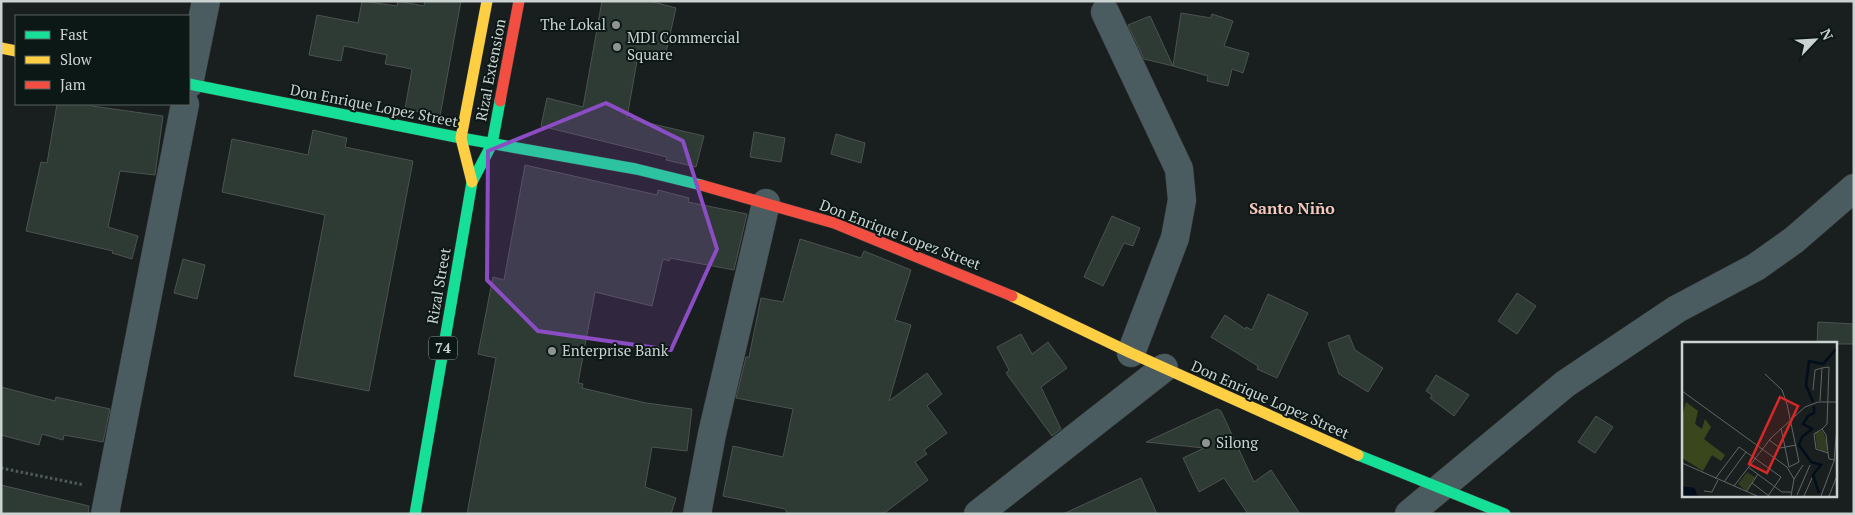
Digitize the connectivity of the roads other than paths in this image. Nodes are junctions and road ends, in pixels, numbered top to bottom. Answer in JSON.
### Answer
{"nodes":[{"id":1,"x":206,"y":1,"type":"edge"},
{"id":2,"x":487,"y":1,"type":"edge"},
{"id":3,"x":519,"y":1,"type":"edge"},
{"id":4,"x":1105,"y":12,"type":"dead end"},
{"id":5,"x":1,"y":48,"type":"edge"},
{"id":6,"x":15,"y":51,"type":"edge"},
{"id":7,"x":190,"y":79,"type":"edge"},
{"id":8,"x":190,"y":84,"type":"edge"},
{"id":9,"x":185,"y":105,"type":"edge"},
{"id":10,"x":461,"y":138,"type":"junction"},
{"id":11,"x":492,"y":144,"type":"junction"},
{"id":12,"x":472,"y":182,"type":"junction"},
{"id":13,"x":1854,"y":188,"type":"edge"},
{"id":14,"x":766,"y":204,"type":"junction"},
{"id":15,"x":1131,"y":353,"type":"junction"},
{"id":16,"x":1164,"y":368,"type":"junction"},
{"id":17,"x":1442,"y":488,"type":"junction"},
{"id":18,"x":107,"y":502,"type":"edge"},
{"id":19,"x":415,"y":514,"type":"edge"},
{"id":20,"x":697,"y":514,"type":"edge"},
{"id":21,"x":978,"y":514,"type":"edge"},
{"id":22,"x":1409,"y":514,"type":"edge"},
{"id":23,"x":1505,"y":514,"type":"edge"}],
"edges":[{"from":1,"to":7,"type":"street"},
{"from":2,"to":10,"type":"street","name":"Rizal Extension","number":"74"},
{"from":3,"to":11,"type":"street","name":"Rizal Extension","number":"74"},
{"from":4,"to":15,"type":"street"},
{"from":5,"to":6,"type":"street"},
{"from":8,"to":10,"type":"street","name":"Don Enrique Lopez Street"},
{"from":9,"to":18,"type":"street"},
{"from":10,"to":11,"type":"street","name":"Don Enrique Lopez Street"},
{"from":10,"to":12,"type":"street","name":"Rizal Street","number":"74"},
{"from":11,"to":12,"type":"street","name":"Rizal Street","number":"74"},
{"from":11,"to":14,"type":"street","name":"Don Enrique Lopez Street"},
{"from":12,"to":19,"type":"street","name":"Rizal Street","number":"74"},
{"from":13,"to":17,"type":"street"},
{"from":14,"to":15,"type":"street","name":"Don Enrique Lopez Street"},
{"from":14,"to":20,"type":"street"},
{"from":15,"to":16,"type":"street","name":"Don Enrique Lopez Street"},
{"from":16,"to":17,"type":"street","name":"Don Enrique Lopez Street"},
{"from":16,"to":21,"type":"street"},
{"from":17,"to":22,"type":"street"},
{"from":17,"to":23,"type":"street","name":"Don Enrique Lopez Street"}]}
